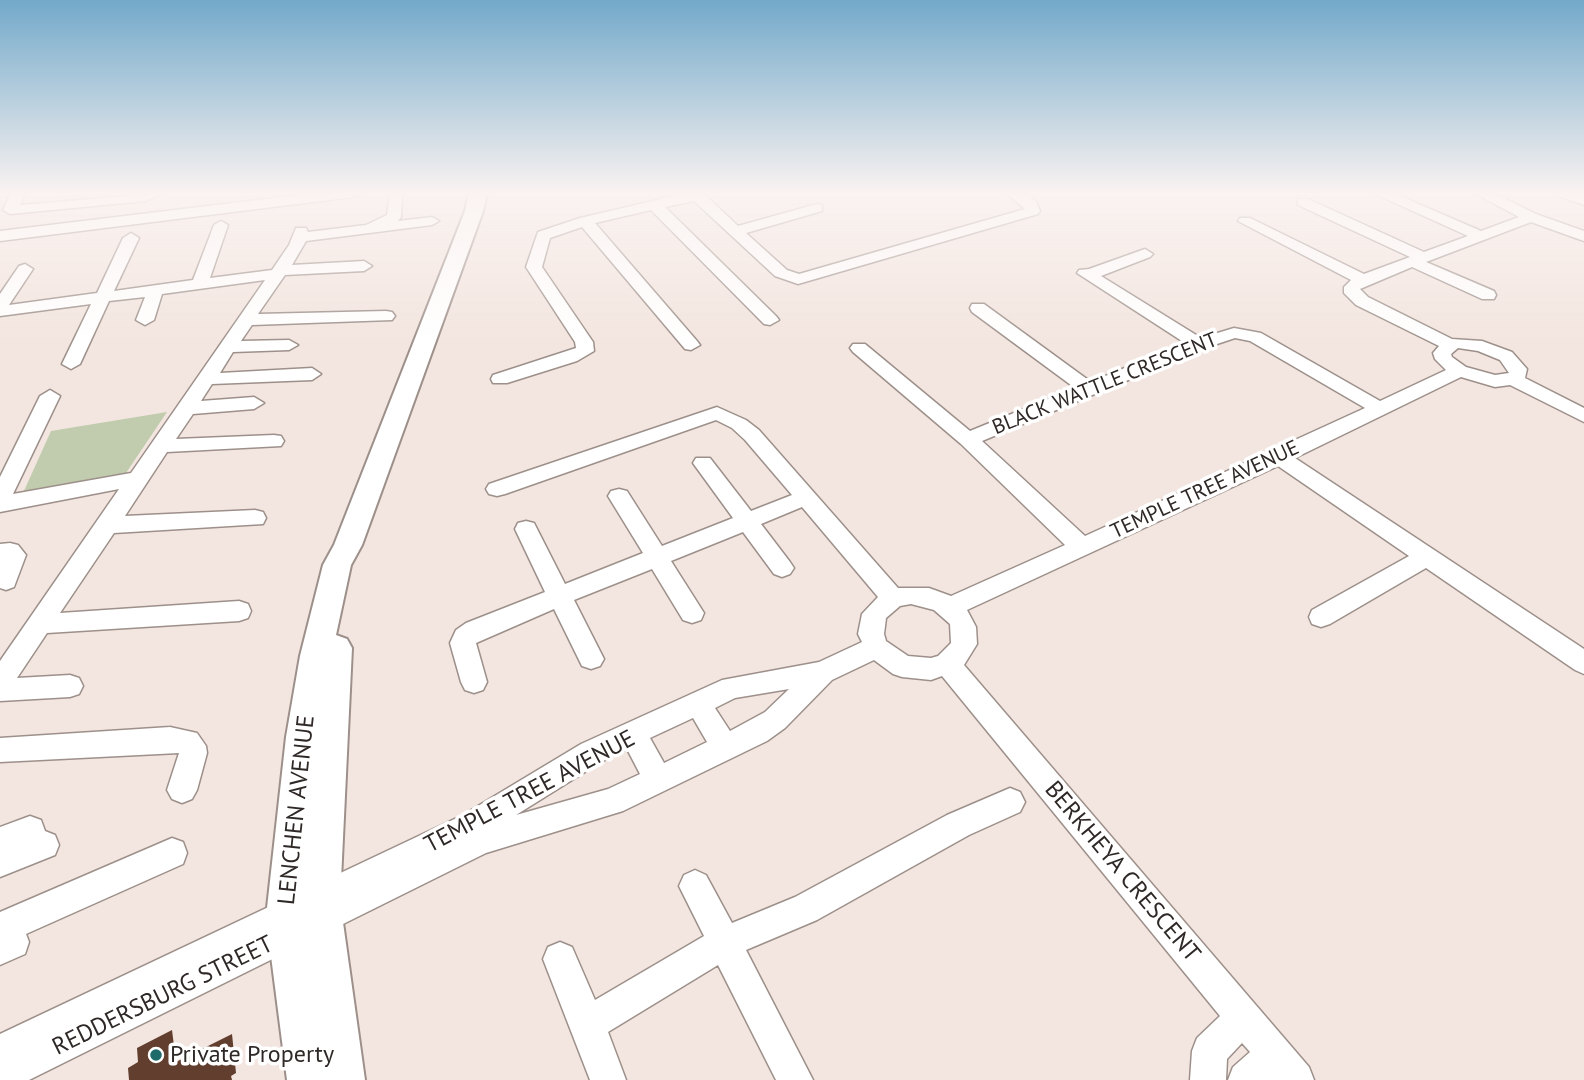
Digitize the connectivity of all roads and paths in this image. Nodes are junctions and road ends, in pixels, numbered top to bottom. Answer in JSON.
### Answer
{"nodes":[{"id":1,"x":128,"y":243,"type":"edge"},
{"id":2,"x":217,"y":243,"type":"edge"},
{"id":3,"x":296,"y":243,"type":"edge"},
{"id":4,"x":462,"y":243,"type":"edge"},
{"id":5,"x":540,"y":243,"type":"edge"},
{"id":6,"x":604,"y":243,"type":"edge"},
{"id":7,"x":692,"y":243,"type":"edge"},
{"id":8,"x":748,"y":243,"type":"edge"},
{"id":9,"x":924,"y":243,"type":"edge"},
{"id":10,"x":1290,"y":243,"type":"edge"},
{"id":11,"x":1387,"y":243,"type":"edge"},
{"id":12,"x":1458,"y":243,"type":"edge"},
{"id":13,"x":1145,"y":254,"type":"dead end"},
{"id":14,"x":1418,"y":259,"type":"junction"},
{"id":15,"x":202,"y":260,"type":"dead end"},
{"id":16,"x":364,"y":266,"type":"dead end"},
{"id":17,"x":25,"y":269,"type":"dead end"},
{"id":18,"x":278,"y":272,"type":"junction"},
{"id":19,"x":1363,"y":280,"type":"junction"},
{"id":20,"x":200,"y":284,"type":"junction"},
{"id":21,"x":155,"y":290,"type":"junction"},
{"id":22,"x":1488,"y":295,"type":"dead end"},
{"id":23,"x":102,"y":297,"type":"junction"},
{"id":24,"x":978,"y":308,"type":"dead end"},
{"id":25,"x":0,"y":309,"type":"edge"},
{"id":26,"x":386,"y":316,"type":"dead end"},
{"id":27,"x":145,"y":320,"type":"dead end"},
{"id":28,"x":246,"y":320,"type":"junction"},
{"id":29,"x":769,"y":320,"type":"dead end"},
{"id":30,"x":1199,"y":344,"type":"junction"},
{"id":31,"x":289,"y":345,"type":"dead end"},
{"id":32,"x":691,"y":345,"type":"dead end"},
{"id":33,"x":1450,"y":345,"type":"junction"},
{"id":34,"x":228,"y":347,"type":"junction"},
{"id":35,"x":859,"y":348,"type":"dead end"},
{"id":36,"x":71,"y":364,"type":"dead end"},
{"id":37,"x":1459,"y":371,"type":"junction"},
{"id":38,"x":312,"y":374,"type":"dead end"},
{"id":39,"x":207,"y":379,"type":"junction"},
{"id":40,"x":500,"y":379,"type":"dead end"},
{"id":41,"x":1513,"y":379,"type":"junction"},
{"id":42,"x":1089,"y":389,"type":"junction"},
{"id":43,"x":50,"y":396,"type":"dead end"},
{"id":44,"x":254,"y":403,"type":"dead end"},
{"id":45,"x":1578,"y":407,"type":"edge"},
{"id":46,"x":187,"y":408,"type":"junction"},
{"id":47,"x":1380,"y":409,"type":"junction"},
{"id":48,"x":968,"y":439,"type":"junction"},
{"id":49,"x":274,"y":441,"type":"dead end"},
{"id":50,"x":159,"y":449,"type":"junction"},
{"id":51,"x":238,"y":449,"type":"dead end"},
{"id":52,"x":1279,"y":457,"type":"junction"},
{"id":53,"x":703,"y":463,"type":"dead end"},
{"id":54,"x":136,"y":479,"type":"junction"},
{"id":55,"x":497,"y":489,"type":"dead end"},
{"id":56,"x":620,"y":496,"type":"dead end"},
{"id":57,"x":805,"y":498,"type":"junction"},
{"id":58,"x":0,"y":501,"type":"edge"},
{"id":59,"x":255,"y":518,"type":"dead end"},
{"id":60,"x":748,"y":523,"type":"junction"},
{"id":61,"x":107,"y":525,"type":"junction"},
{"id":62,"x":526,"y":528,"type":"dead end"},
{"id":63,"x":1082,"y":547,"type":"junction"},
{"id":64,"x":0,"y":552,"type":"edge"},
{"id":65,"x":1427,"y":557,"type":"junction"},
{"id":66,"x":658,"y":558,"type":"junction"},
{"id":67,"x":782,"y":568,"type":"dead end"},
{"id":68,"x":6,"y":580,"type":"dead end"},
{"id":69,"x":559,"y":597,"type":"junction"},
{"id":70,"x":892,"y":598,"type":"junction"},
{"id":71,"x":950,"y":607,"type":"junction"},
{"id":72,"x":692,"y":613,"type":"dead end"},
{"id":73,"x":228,"y":616,"type":"dead end"},
{"id":74,"x":1321,"y":617,"type":"dead end"},
{"id":75,"x":37,"y":628,"type":"junction"},
{"id":76,"x":876,"y":647,"type":"junction"},
{"id":77,"x":591,"y":659,"type":"dead end"},
{"id":78,"x":947,"y":663,"type":"junction"},
{"id":79,"x":1584,"y":663,"type":"edge"},
{"id":80,"x":823,"y":672,"type":"junction"},
{"id":81,"x":0,"y":682,"type":"edge"},
{"id":82,"x":474,"y":682,"type":"dead end"},
{"id":83,"x":71,"y":686,"type":"dead end"},
{"id":84,"x":0,"y":690,"type":"edge"},
{"id":85,"x":699,"y":705,"type":"junction"},
{"id":86,"x":126,"y":734,"type":"dead end"},
{"id":87,"x":634,"y":735,"type":"junction"},
{"id":88,"x":0,"y":742,"type":"edge"},
{"id":89,"x":724,"y":746,"type":"junction"},
{"id":90,"x":0,"y":750,"type":"edge"},
{"id":91,"x":657,"y":778,"type":"junction"},
{"id":92,"x":182,"y":790,"type":"dead end"},
{"id":93,"x":1010,"y":802,"type":"dead end"},
{"id":94,"x":0,"y":842,"type":"edge"},
{"id":95,"x":172,"y":853,"type":"dead end"},
{"id":96,"x":0,"y":862,"type":"edge"},
{"id":97,"x":695,"y":886,"type":"dead end"},
{"id":98,"x":304,"y":919,"type":"junction"},
{"id":99,"x":4,"y":940,"type":"edge"},
{"id":100,"x":724,"y":943,"type":"junction"},
{"id":101,"x":560,"y":959,"type":"dead end"},
{"id":102,"x":1243,"y":1017,"type":"junction"},
{"id":103,"x":588,"y":1024,"type":"junction"},
{"id":104,"x":0,"y":1053,"type":"edge"},
{"id":105,"x":1285,"y":1067,"type":"edge"},
{"id":106,"x":0,"y":1075,"type":"edge"},
{"id":107,"x":309,"y":1080,"type":"edge"},
{"id":108,"x":342,"y":1080,"type":"edge"},
{"id":109,"x":608,"y":1080,"type":"edge"},
{"id":110,"x":795,"y":1080,"type":"edge"},
{"id":111,"x":1208,"y":1080,"type":"edge"},
{"id":112,"x":1246,"y":1080,"type":"edge"}],
"edges":[{"from":1,"to":23,"type":"street"},
{"from":2,"to":20,"type":"street"},
{"from":3,"to":18,"type":"street"},
{"from":4,"to":98,"type":"main road","name":"LENCHEN AVENUE"},
{"from":5,"to":40,"type":"street"},
{"from":6,"to":32,"type":"street"},
{"from":7,"to":29,"type":"street"},
{"from":8,"to":9,"type":"street"},
{"from":10,"to":19,"type":"street"},
{"from":11,"to":14,"type":"street"},
{"from":12,"to":14,"type":"street"},
{"from":13,"to":30,"type":"street"},
{"from":14,"to":19,"type":"street"},
{"from":14,"to":22,"type":"street"},
{"from":15,"to":20,"type":"street"},
{"from":16,"to":18,"type":"street"},
{"from":17,"to":25,"type":"street"},
{"from":18,"to":20,"type":"street"},
{"from":18,"to":28,"type":"street"},
{"from":19,"to":33,"type":"street"},
{"from":20,"to":21,"type":"street"},
{"from":21,"to":23,"type":"street"},
{"from":21,"to":27,"type":"street"},
{"from":23,"to":25,"type":"street"},
{"from":23,"to":36,"type":"street"},
{"from":24,"to":42,"type":"street"},
{"from":26,"to":28,"type":"street"},
{"from":28,"to":34,"type":"street"},
{"from":30,"to":42,"type":"street","name":"BLACK WATTLE CRESCENT"},
{"from":30,"to":47,"type":"street","name":"BLACK WATTLE CRESCENT"},
{"from":31,"to":34,"type":"street"},
{"from":33,"to":37,"type":"street"},
{"from":33,"to":41,"type":"street"},
{"from":34,"to":39,"type":"street"},
{"from":35,"to":48,"type":"street"},
{"from":37,"to":41,"type":"street"},
{"from":37,"to":47,"type":"street","name":"TEMPLE TREE AVENUE"},
{"from":38,"to":39,"type":"street"},
{"from":39,"to":46,"type":"street"},
{"from":41,"to":45,"type":"street"},
{"from":42,"to":48,"type":"street","name":"BLACK WATTLE CRESCENT"},
{"from":43,"to":58,"type":"street"},
{"from":44,"to":46,"type":"street"},
{"from":46,"to":50,"type":"street"},
{"from":47,"to":52,"type":"street","name":"TEMPLE TREE AVENUE"},
{"from":48,"to":63,"type":"street","name":"BLACK WATTLE CRESCENT"},
{"from":49,"to":50,"type":"street"},
{"from":50,"to":51,"type":"street"},
{"from":50,"to":54,"type":"street"},
{"from":52,"to":63,"type":"street","name":"TEMPLE TREE AVENUE"},
{"from":52,"to":65,"type":"street"},
{"from":53,"to":60,"type":"street"},
{"from":54,"to":58,"type":"street"},
{"from":54,"to":61,"type":"street"},
{"from":55,"to":57,"type":"street"},
{"from":56,"to":66,"type":"street"},
{"from":57,"to":60,"type":"street"},
{"from":57,"to":70,"type":"street"},
{"from":59,"to":61,"type":"street"},
{"from":60,"to":66,"type":"street"},
{"from":60,"to":67,"type":"street"},
{"from":61,"to":75,"type":"street"},
{"from":62,"to":69,"type":"street"},
{"from":63,"to":71,"type":"street","name":"TEMPLE TREE AVENUE"},
{"from":64,"to":68,"type":"street"},
{"from":65,"to":74,"type":"street"},
{"from":65,"to":79,"type":"street"},
{"from":66,"to":69,"type":"street"},
{"from":66,"to":72,"type":"street"},
{"from":69,"to":77,"type":"street"},
{"from":69,"to":82,"type":"street"},
{"from":70,"to":71,"type":"street"},
{"from":70,"to":76,"type":"street"},
{"from":71,"to":78,"type":"street"},
{"from":73,"to":75,"type":"street"},
{"from":75,"to":81,"type":"street"},
{"from":76,"to":78,"type":"street"},
{"from":76,"to":80,"type":"street","name":"TEMPLE TREE AVENUE"},
{"from":78,"to":102,"type":"street","name":"BERKHEYA CRESCENT"},
{"from":80,"to":85,"type":"street","name":"TEMPLE TREE AVENUE"},
{"from":80,"to":89,"type":"street","name":"TEMPLE TREE AVENUE"},
{"from":83,"to":84,"type":"street"},
{"from":85,"to":87,"type":"street","name":"TEMPLE TREE AVENUE"},
{"from":85,"to":89,"type":"street"},
{"from":86,"to":88,"type":"street"},
{"from":87,"to":91,"type":"street"},
{"from":87,"to":98,"type":"street","name":"TEMPLE TREE AVENUE"},
{"from":89,"to":91,"type":"street","name":"TEMPLE TREE AVENUE"},
{"from":90,"to":92,"type":"street"},
{"from":91,"to":98,"type":"street","name":"TEMPLE TREE AVENUE"},
{"from":93,"to":100,"type":"street"},
{"from":94,"to":96,"type":"street"},
{"from":95,"to":99,"type":"street"},
{"from":97,"to":100,"type":"street"},
{"from":98,"to":104,"type":"street","name":"REDDERSBURG STREET"},
{"from":98,"to":106,"type":"street","name":"REDDERSBURG STREET"},
{"from":98,"to":107,"type":"main road","name":"LENCHEN AVENUE"},
{"from":98,"to":108,"type":"main road","name":"LENCHEN AVENUE"},
{"from":100,"to":103,"type":"street"},
{"from":100,"to":110,"type":"street"},
{"from":101,"to":103,"type":"street"},
{"from":102,"to":105,"type":"street","name":"BERKHEYA CRESCENT"},
{"from":102,"to":111,"type":"street"},
{"from":103,"to":109,"type":"street"},
{"from":105,"to":112,"type":"street"}]}
